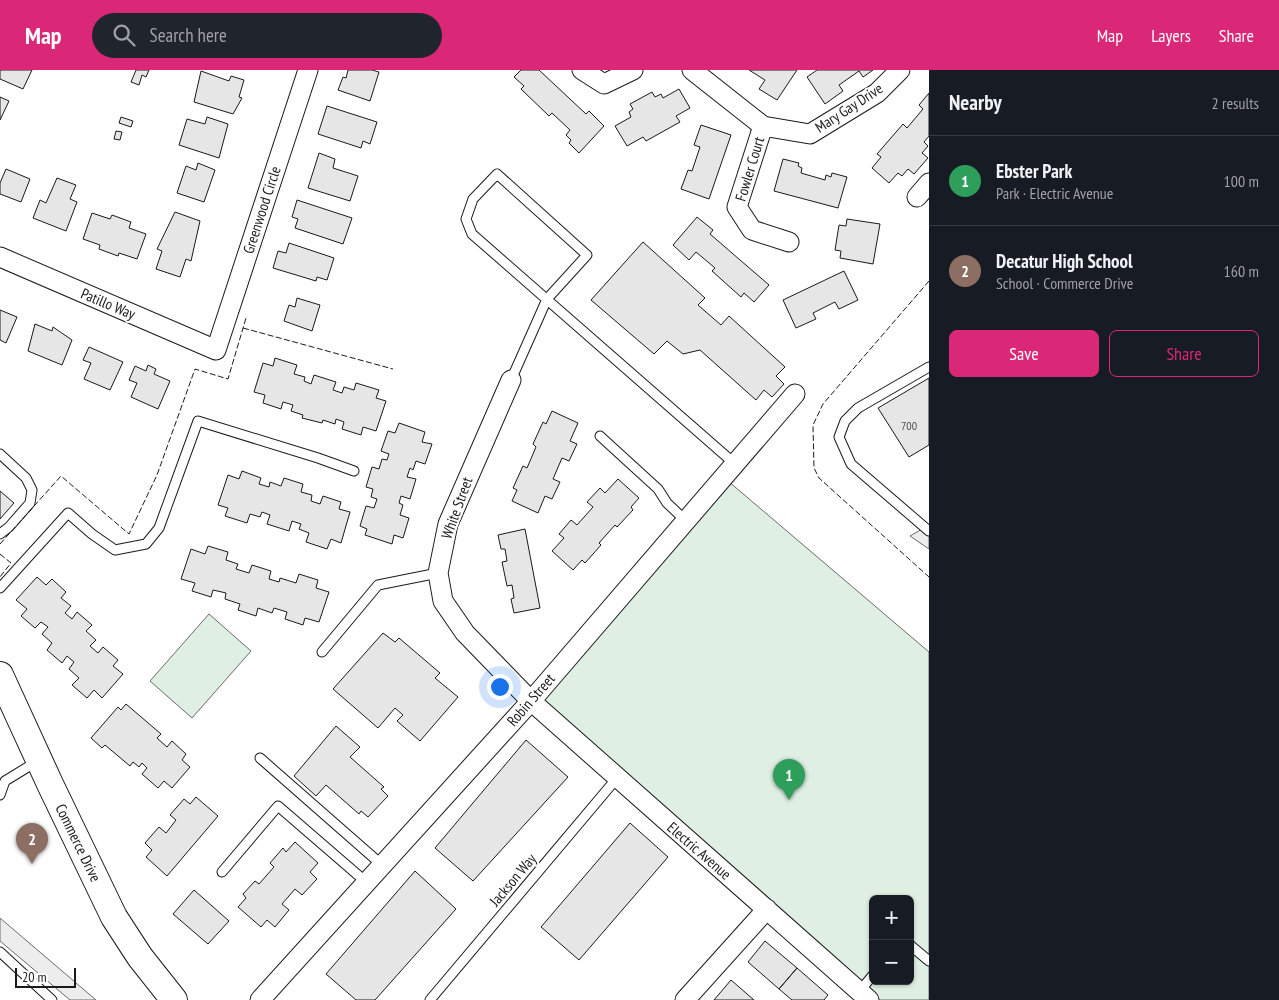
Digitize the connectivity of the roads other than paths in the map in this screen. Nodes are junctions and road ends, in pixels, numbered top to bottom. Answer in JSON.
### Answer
{"nodes":[{"id":1,"x":308,"y":70,"type":"edge"},
{"id":2,"x":582,"y":70,"type":"edge"},
{"id":3,"x":633,"y":70,"type":"edge"},
{"id":4,"x":692,"y":70,"type":"edge"},
{"id":5,"x":900,"y":70,"type":"edge"},
{"id":6,"x":763,"y":126,"type":"junction"},
{"id":7,"x":789,"y":242,"type":"dead end"},
{"id":8,"x":0,"y":257,"type":"edge"},
{"id":9,"x":547,"y":300,"type":"junction"},
{"id":10,"x":216,"y":350,"type":"joint"},
{"id":11,"x":929,"y":367,"type":"edge"},
{"id":12,"x":511,"y":380,"type":"joint"},
{"id":13,"x":795,"y":394,"type":"dead end"},
{"id":14,"x":600,"y":436,"type":"dead end"},
{"id":15,"x":0,"y":454,"type":"edge"},
{"id":16,"x":735,"y":464,"type":"junction"},
{"id":17,"x":354,"y":471,"type":"dead end"},
{"id":18,"x":686,"y":520,"type":"junction"},
{"id":19,"x":927,"y":526,"type":"edge"},
{"id":20,"x":0,"y":534,"type":"edge"},
{"id":21,"x":438,"y":573,"type":"junction"},
{"id":22,"x":0,"y":588,"type":"edge"},
{"id":23,"x":322,"y":652,"type":"dead end"},
{"id":24,"x":0,"y":675,"type":"edge"},
{"id":25,"x":530,"y":701,"type":"junction"},
{"id":26,"x":260,"y":758,"type":"dead end"},
{"id":27,"x":39,"y":760,"type":"junction"},
{"id":28,"x":617,"y":778,"type":"junction"},
{"id":29,"x":0,"y":795,"type":"edge"},
{"id":30,"x":382,"y":865,"type":"junction"},
{"id":31,"x":222,"y":872,"type":"dead end"},
{"id":32,"x":366,"y":882,"type":"junction"},
{"id":33,"x":767,"y":909,"type":"junction"},
{"id":34,"x":914,"y":948,"type":"edge"},
{"id":35,"x":0,"y":952,"type":"edge"},
{"id":36,"x":929,"y":961,"type":"edge"},
{"id":37,"x":869,"y":980,"type":"edge"},
{"id":38,"x":856,"y":995,"type":"edge"},
{"id":39,"x":52,"y":1000,"type":"edge"},
{"id":40,"x":174,"y":1000,"type":"edge"},
{"id":41,"x":260,"y":1000,"type":"edge"},
{"id":42,"x":430,"y":1000,"type":"edge"},
{"id":43,"x":685,"y":1000,"type":"edge"}],
"edges":[{"from":1,"to":10,"type":"street","name":"Greenwood Circle"},
{"from":2,"to":3,"type":"street"},
{"from":4,"to":6,"type":"street","name":"Mary Gay Drive"},
{"from":5,"to":6,"type":"street","name":"Mary Gay Drive"},
{"from":6,"to":7,"type":"street","name":"Fowler Court"},
{"from":8,"to":10,"type":"street","name":"Patillo Way"},
{"from":9,"to":9,"type":"lane"},
{"from":9,"to":12,"type":"lane"},
{"from":9,"to":16,"type":"lane"},
{"from":11,"to":19,"type":"lane"},
{"from":12,"to":21,"type":"street","name":"White Street"},
{"from":13,"to":16,"type":"street","name":"Robin Street"},
{"from":14,"to":18,"type":"lane"},
{"from":15,"to":20,"type":"lane"},
{"from":16,"to":18,"type":"street","name":"Robin Street"},
{"from":17,"to":22,"type":"lane"},
{"from":18,"to":25,"type":"street","name":"Robin Street"},
{"from":21,"to":23,"type":"lane"},
{"from":21,"to":25,"type":"street","name":"White Street"},
{"from":24,"to":27,"type":"main road","name":"Commerce Drive"},
{"from":25,"to":28,"type":"street","name":"Electric Avenue"},
{"from":25,"to":30,"type":"street","name":"Robin Street"},
{"from":26,"to":30,"type":"lane"},
{"from":27,"to":29,"type":"lane"},
{"from":27,"to":40,"type":"main road","name":"Commerce Drive"},
{"from":28,"to":33,"type":"street","name":"Electric Avenue"},
{"from":28,"to":42,"type":"lane","name":"Jackson Way"},
{"from":30,"to":32,"type":"street","name":"Robin Street"},
{"from":31,"to":32,"type":"lane"},
{"from":32,"to":41,"type":"street","name":"Robin Street"},
{"from":33,"to":38,"type":"street","name":"Electric Avenue"},
{"from":33,"to":43,"type":"street"},
{"from":34,"to":36,"type":"lane"},
{"from":35,"to":39,"type":"lane"},
{"from":37,"to":38,"type":"lane"}]}
